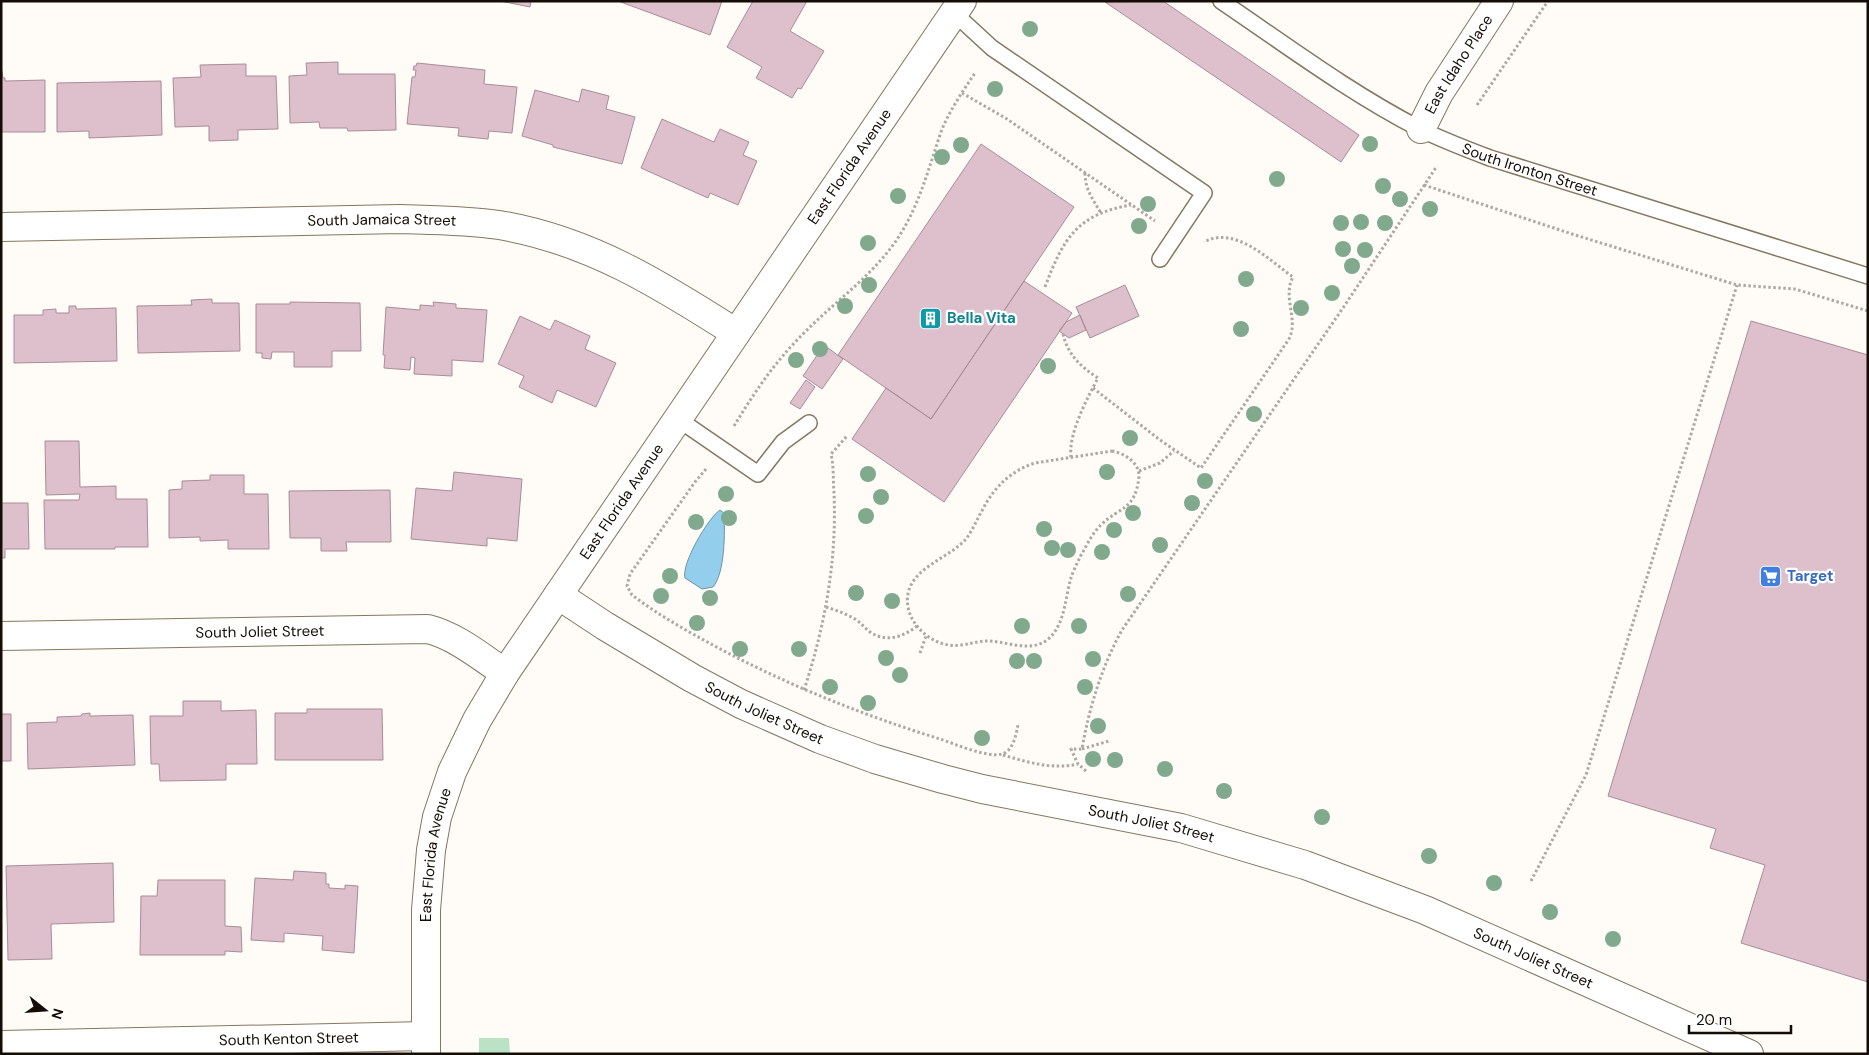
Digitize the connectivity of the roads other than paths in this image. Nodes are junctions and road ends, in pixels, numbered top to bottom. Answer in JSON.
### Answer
{"nodes":[{"id":1,"x":1221,"y":1,"type":"edge"},
{"id":2,"x":1499,"y":1,"type":"edge"},
{"id":3,"x":952,"y":5,"type":"edge"},
{"id":4,"x":1421,"y":129,"type":"junction"},
{"id":5,"x":1,"y":227,"type":"edge"},
{"id":6,"x":1160,"y":259,"type":"dead end"},
{"id":7,"x":1868,"y":276,"type":"edge"},
{"id":8,"x":736,"y":333,"type":"junction"},
{"id":9,"x":678,"y":419,"type":"junction"},
{"id":10,"x":809,"y":423,"type":"dead end"},
{"id":11,"x":558,"y":595,"type":"junction"},
{"id":12,"x":1,"y":636,"type":"edge"},
{"id":13,"x":506,"y":673,"type":"junction"},
{"id":14,"x":1,"y":1045,"type":"edge"},
{"id":15,"x":426,"y":1045,"type":"edge"},
{"id":16,"x":1750,"y":1054,"type":"edge"}],
"edges":[{"from":1,"to":4,"type":"lane","name":"South Ironton Street"},
{"from":2,"to":4,"type":"street","name":"East Idaho Place"},
{"from":3,"to":6,"type":"lane"},
{"from":3,"to":8,"type":"street","name":"East Florida Avenue"},
{"from":4,"to":7,"type":"lane","name":"South Ironton Street"},
{"from":5,"to":8,"type":"street","name":"South Jamaica Street"},
{"from":8,"to":9,"type":"street","name":"East Florida Avenue"},
{"from":9,"to":10,"type":"lane"},
{"from":9,"to":11,"type":"street","name":"East Florida Avenue"},
{"from":11,"to":13,"type":"street","name":"East Florida Avenue"},
{"from":11,"to":16,"type":"street","name":"South Joliet Street"},
{"from":12,"to":13,"type":"street","name":"South Joliet Street"},
{"from":13,"to":15,"type":"street","name":"East Florida Avenue"},
{"from":14,"to":15,"type":"street","name":"South Kenton Street"}]}
